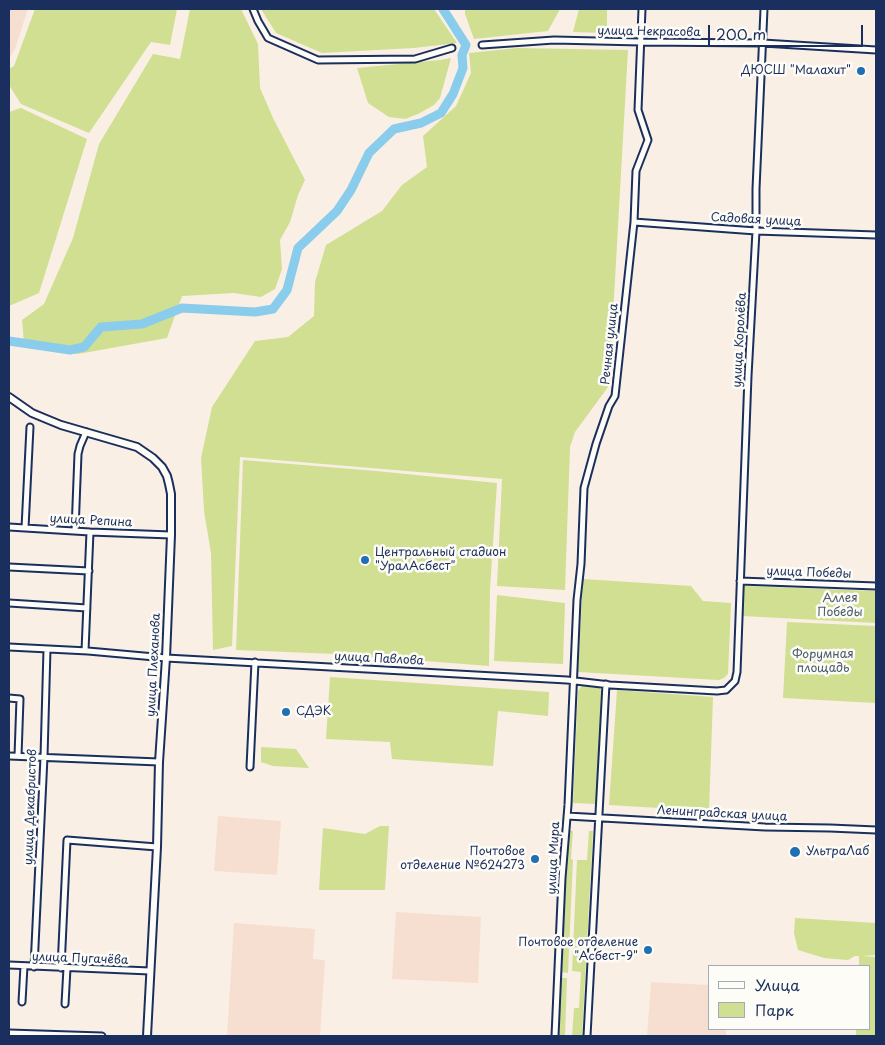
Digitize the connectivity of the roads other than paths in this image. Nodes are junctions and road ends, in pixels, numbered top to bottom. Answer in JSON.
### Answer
{"nodes":[{"id":1,"x":253,"y":9,"type":"edge"},
{"id":2,"x":642,"y":9,"type":"edge"},
{"id":3,"x":764,"y":9,"type":"edge"},
{"id":4,"x":641,"y":42,"type":"junction"},
{"id":5,"x":763,"y":43,"type":"junction"},
{"id":6,"x":482,"y":45,"type":"dead end"},
{"id":7,"x":452,"y":48,"type":"dead end"},
{"id":8,"x":876,"y":50,"type":"edge"},
{"id":9,"x":634,"y":222,"type":"junction"},
{"id":10,"x":756,"y":231,"type":"junction"},
{"id":11,"x":876,"y":235,"type":"edge"},
{"id":12,"x":9,"y":398,"type":"edge"},
{"id":13,"x":30,"y":427,"type":"dead end"},
{"id":14,"x":86,"y":432,"type":"junction"},
{"id":15,"x":9,"y":527,"type":"edge"},
{"id":16,"x":26,"y":528,"type":"junction"},
{"id":17,"x":75,"y":531,"type":"junction"},
{"id":18,"x":90,"y":532,"type":"junction"},
{"id":19,"x":171,"y":535,"type":"junction"},
{"id":20,"x":9,"y":567,"type":"edge"},
{"id":21,"x":89,"y":571,"type":"junction"},
{"id":22,"x":740,"y":581,"type":"junction"},
{"id":23,"x":876,"y":586,"type":"edge"},
{"id":24,"x":9,"y":603,"type":"edge"},
{"id":25,"x":87,"y":608,"type":"junction"},
{"id":26,"x":9,"y":647,"type":"edge"},
{"id":27,"x":47,"y":648,"type":"junction"},
{"id":28,"x":85,"y":651,"type":"junction"},
{"id":29,"x":166,"y":658,"type":"junction"},
{"id":30,"x":255,"y":662,"type":"junction"},
{"id":31,"x":737,"y":672,"type":"joint"},
{"id":32,"x":574,"y":680,"type":"junction"},
{"id":33,"x":606,"y":684,"type":"junction"},
{"id":34,"x":9,"y":698,"type":"edge"},
{"id":35,"x":9,"y":756,"type":"edge"},
{"id":36,"x":18,"y":756,"type":"junction"},
{"id":37,"x":44,"y":757,"type":"junction"},
{"id":38,"x":160,"y":762,"type":"junction"},
{"id":39,"x":250,"y":767,"type":"dead end"},
{"id":40,"x":566,"y":816,"type":"junction"},
{"id":41,"x":599,"y":818,"type":"junction"},
{"id":42,"x":876,"y":830,"type":"edge"},
{"id":43,"x":157,"y":847,"type":"junction"},
{"id":44,"x":9,"y":965,"type":"edge"},
{"id":45,"x":24,"y":966,"type":"junction"},
{"id":46,"x":34,"y":967,"type":"junction"},
{"id":47,"x":61,"y":968,"type":"junction"},
{"id":48,"x":68,"y":968,"type":"junction"},
{"id":49,"x":150,"y":971,"type":"junction"},
{"id":50,"x":22,"y":1002,"type":"dead end"},
{"id":51,"x":65,"y":1004,"type":"dead end"},
{"id":52,"x":9,"y":1033,"type":"edge"},
{"id":53,"x":102,"y":1036,"type":"edge"},
{"id":54,"x":147,"y":1036,"type":"edge"},
{"id":55,"x":555,"y":1036,"type":"edge"},
{"id":56,"x":587,"y":1036,"type":"edge"}],
"edges":[{"from":1,"to":7,"type":"street"},
{"from":2,"to":4,"type":"street","name":"Речная улица"},
{"from":3,"to":5,"type":"street","name":"улица Королёва"},
{"from":4,"to":5,"type":"street","name":"улица Некрасова"},
{"from":4,"to":6,"type":"street","name":"улица Некрасова"},
{"from":4,"to":9,"type":"street","name":"Речная улица"},
{"from":5,"to":8,"type":"street","name":"улица Некрасова"},
{"from":5,"to":10,"type":"street","name":"улица Королёва"},
{"from":9,"to":10,"type":"street","name":"Садовая улица"},
{"from":9,"to":32,"type":"street","name":"Речная улица"},
{"from":10,"to":11,"type":"street","name":"Садовая улица"},
{"from":10,"to":22,"type":"street","name":"улица Королёва"},
{"from":12,"to":14,"type":"main road","name":"улица Плеханова"},
{"from":13,"to":16,"type":"street"},
{"from":14,"to":17,"type":"street"},
{"from":14,"to":19,"type":"main road","name":"улица Плеханова"},
{"from":15,"to":16,"type":"street","name":"улица Репина"},
{"from":16,"to":17,"type":"street","name":"улица Репина"},
{"from":17,"to":18,"type":"street","name":"улица Репина"},
{"from":18,"to":19,"type":"street","name":"улица Репина"},
{"from":18,"to":21,"type":"street"},
{"from":19,"to":29,"type":"main road","name":"улица Плеханова"},
{"from":20,"to":21,"type":"street"},
{"from":21,"to":25,"type":"street"},
{"from":22,"to":23,"type":"street","name":"улица Победы"},
{"from":22,"to":31,"type":"street","name":"улица Королёва"},
{"from":24,"to":25,"type":"street"},
{"from":25,"to":28,"type":"street"},
{"from":26,"to":27,"type":"street","name":"улица Павлова"},
{"from":27,"to":28,"type":"street","name":"улица Павлова"},
{"from":27,"to":37,"type":"street","name":"улица Декабристов"},
{"from":28,"to":29,"type":"street","name":"улица Павлова"},
{"from":29,"to":30,"type":"street","name":"улица Павлова"},
{"from":29,"to":38,"type":"main road","name":"улица Плеханова"},
{"from":30,"to":32,"type":"street","name":"улица Павлова"},
{"from":30,"to":39,"type":"street"},
{"from":31,"to":33,"type":"street","name":"улица Павлова"},
{"from":32,"to":33,"type":"street","name":"улица Павлова"},
{"from":32,"to":40,"type":"street","name":"улица Мира"},
{"from":33,"to":41,"type":"street"},
{"from":34,"to":36,"type":"street"},
{"from":35,"to":36,"type":"street"},
{"from":36,"to":37,"type":"street"},
{"from":37,"to":38,"type":"street"},
{"from":37,"to":46,"type":"street","name":"улица Декабристов"},
{"from":38,"to":43,"type":"main road","name":"улица Плеханова"},
{"from":40,"to":41,"type":"street","name":"Ленинградская улица"},
{"from":40,"to":55,"type":"street","name":"улица Мира"},
{"from":41,"to":42,"type":"street","name":"Ленинградская улица"},
{"from":41,"to":56,"type":"street"},
{"from":43,"to":47,"type":"street"},
{"from":43,"to":49,"type":"main road","name":"улица Плеханова"},
{"from":44,"to":45,"type":"street","name":"улица Пугачёва"},
{"from":45,"to":46,"type":"street","name":"улица Пугачёва"},
{"from":45,"to":50,"type":"street"},
{"from":46,"to":47,"type":"street","name":"улица Пугачёва"},
{"from":47,"to":48,"type":"street","name":"улица Пугачёва"},
{"from":48,"to":49,"type":"street","name":"улица Пугачёва"},
{"from":48,"to":51,"type":"street"},
{"from":49,"to":54,"type":"main road","name":"улица Плеханова"},
{"from":52,"to":53,"type":"street"}]}
